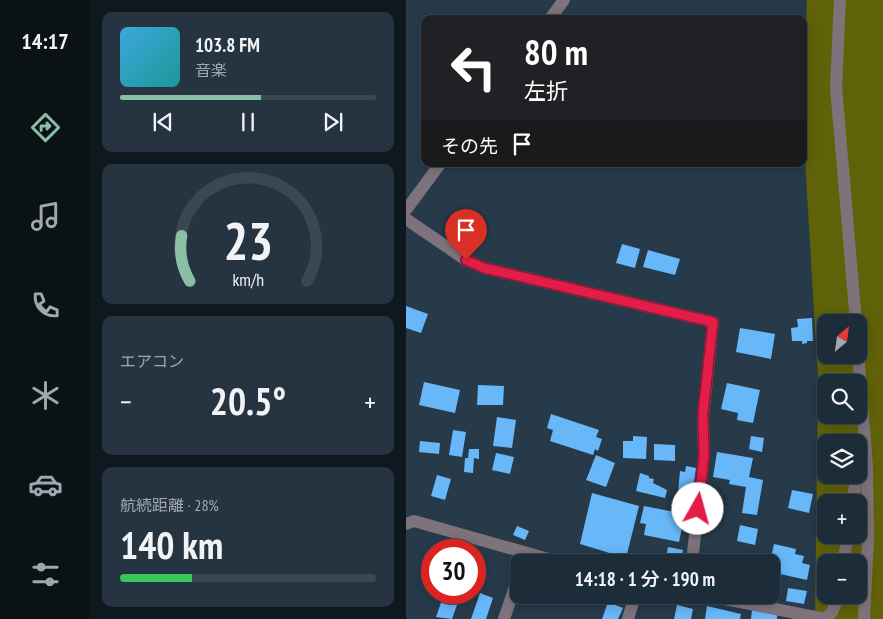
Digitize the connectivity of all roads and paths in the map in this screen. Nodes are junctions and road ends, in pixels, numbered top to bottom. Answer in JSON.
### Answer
{"nodes":[{"id":1,"x":564,"y":0,"type":"edge"},
{"id":2,"x":840,"y":0,"type":"edge"},
{"id":3,"x":553,"y":15,"type":"edge"},
{"id":4,"x":438,"y":167,"type":"edge"},
{"id":5,"x":406,"y":210,"type":"edge"},
{"id":6,"x":406,"y":219,"type":"edge"},
{"id":7,"x":855,"y":314,"type":"edge"},
{"id":8,"x":859,"y":364,"type":"edge"},
{"id":9,"x":864,"y":434,"type":"edge"},
{"id":10,"x":867,"y":467,"type":"edge"},
{"id":11,"x":406,"y":524,"type":"edge"},
{"id":12,"x":513,"y":554,"type":"edge"},
{"id":13,"x":693,"y":554,"type":"edge"},
{"id":14,"x":510,"y":601,"type":"edge"},
{"id":15,"x":632,"y":604,"type":"edge"},
{"id":16,"x":750,"y":604,"type":"edge"},
{"id":17,"x":836,"y":604,"type":"edge"},
{"id":18,"x":504,"y":619,"type":"edge"},
{"id":19,"x":628,"y":619,"type":"edge"},
{"id":20,"x":825,"y":619,"type":"edge"},
{"id":21,"x":864,"y":619,"type":"edge"}],
"edges":[{"from":1,"to":3,"type":"street"},
{"from":2,"to":7,"type":"street"},
{"from":4,"to":5,"type":"street"},
{"from":6,"to":13,"type":"street"},
{"from":8,"to":9,"type":"street"},
{"from":10,"to":21,"type":"street"},
{"from":11,"to":12,"type":"street"},
{"from":14,"to":18,"type":"street"},
{"from":15,"to":19,"type":"street"},
{"from":16,"to":20,"type":"street"},
{"from":17,"to":20,"type":"street"}]}
